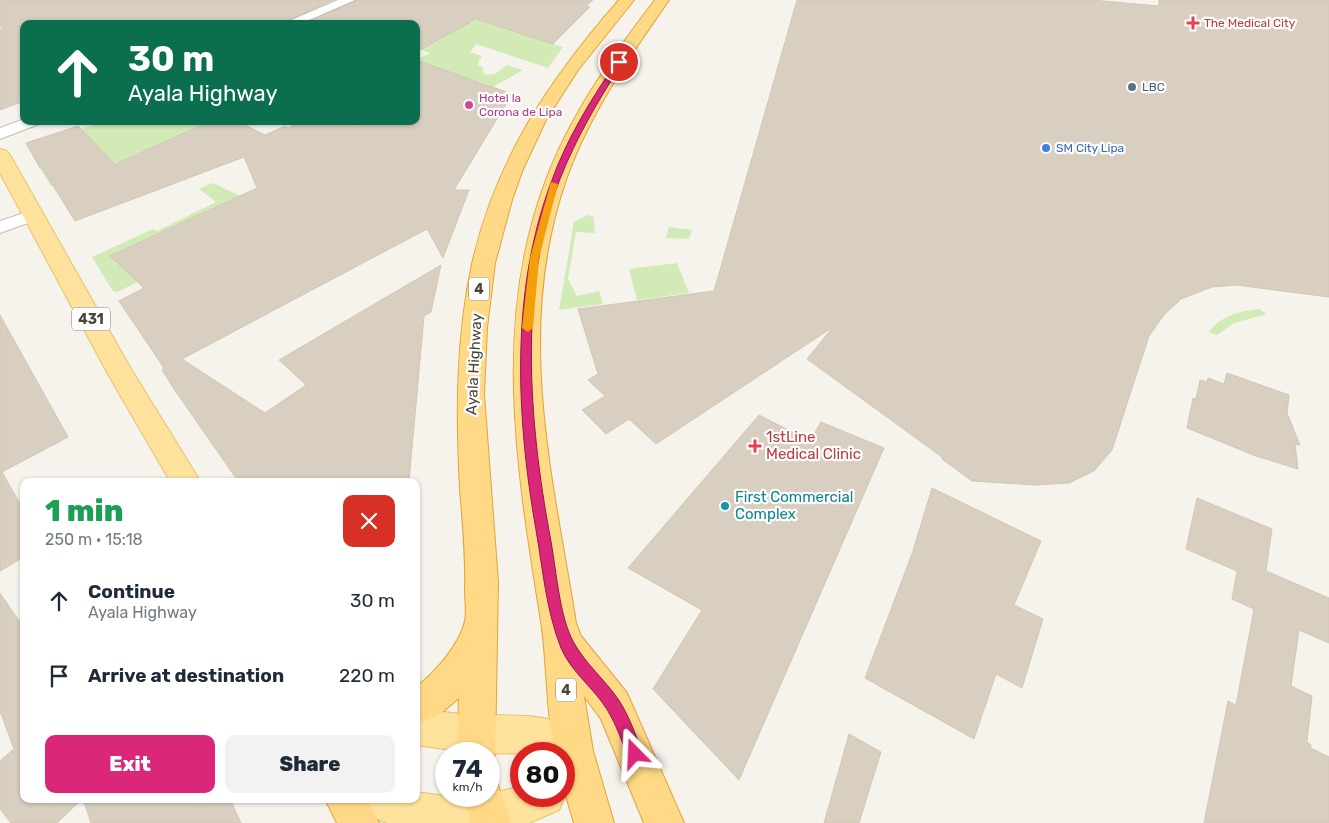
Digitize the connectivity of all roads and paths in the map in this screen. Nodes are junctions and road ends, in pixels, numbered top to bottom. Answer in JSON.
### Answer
{"nodes":[{"id":1,"x":349,"y":0,"type":"edge"},
{"id":2,"x":627,"y":0,"type":"edge"},
{"id":3,"x":662,"y":0,"type":"edge"},
{"id":4,"x":298,"y":20,"type":"edge"},
{"id":5,"x":23,"y":125,"type":"edge"},
{"id":6,"x":0,"y":134,"type":"edge"},
{"id":7,"x":0,"y":155,"type":"edge"},
{"id":8,"x":33,"y":215,"type":"junction"},
{"id":9,"x":0,"y":227,"type":"edge"},
{"id":10,"x":183,"y":478,"type":"edge"},
{"id":11,"x":482,"y":618,"type":"junction"},
{"id":12,"x":558,"y":621,"type":"junction"},
{"id":13,"x":420,"y":705,"type":"edge"},
{"id":14,"x":420,"y":727,"type":"edge"},
{"id":15,"x":469,"y":742,"type":"edge"},
{"id":16,"x":476,"y":742,"type":"edge"},
{"id":17,"x":483,"y":742,"type":"edge"},
{"id":18,"x":556,"y":742,"type":"edge"},
{"id":19,"x":570,"y":742,"type":"edge"},
{"id":20,"x":575,"y":777,"type":"edge"},
{"id":21,"x":347,"y":803,"type":"edge"},
{"id":22,"x":385,"y":803,"type":"edge"},
{"id":23,"x":526,"y":807,"type":"edge"},
{"id":24,"x":488,"y":813,"type":"edge"},
{"id":25,"x":359,"y":823,"type":"edge"},
{"id":26,"x":594,"y":823,"type":"edge"},
{"id":27,"x":664,"y":823,"type":"edge"}],
"edges":[{"from":1,"to":4,"type":"street"},
{"from":2,"to":11,"type":"highway","name":"Ayala Highway","number":"4"},
{"from":3,"to":12,"type":"highway","number":"4"},
{"from":5,"to":6,"type":"street"},
{"from":7,"to":8,"type":"main road","number":"431"},
{"from":8,"to":9,"type":"street"},
{"from":8,"to":10,"type":"main road","number":"431"},
{"from":11,"to":13,"type":"highway"},
{"from":11,"to":16,"type":"highway","number":"4"},
{"from":12,"to":19,"type":"highway","number":"4"},
{"from":12,"to":27,"type":"highway"},
{"from":14,"to":15,"type":"main road"},
{"from":17,"to":18,"type":"main road"},
{"from":20,"to":26,"type":"highway","number":"4"},
{"from":21,"to":25,"type":"highway"},
{"from":22,"to":24,"type":"main road"},
{"from":23,"to":24,"type":"main road"}]}
